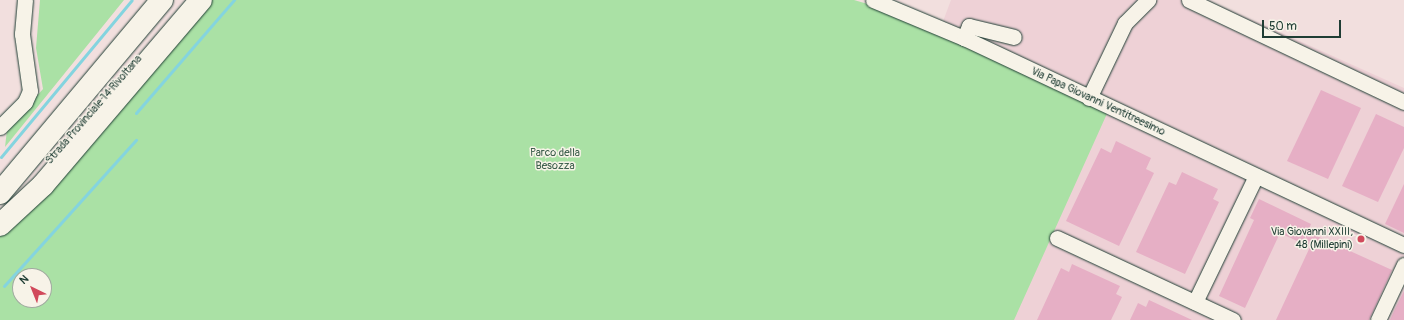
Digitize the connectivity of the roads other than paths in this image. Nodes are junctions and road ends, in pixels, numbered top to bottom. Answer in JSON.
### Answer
{"nodes":[{"id":1,"x":25,"y":0,"type":"edge"},
{"id":2,"x":152,"y":0,"type":"edge"},
{"id":3,"x":162,"y":0,"type":"edge"},
{"id":4,"x":186,"y":0,"type":"edge"},
{"id":5,"x":201,"y":0,"type":"edge"},
{"id":6,"x":873,"y":0,"type":"edge"},
{"id":7,"x":1148,"y":0,"type":"edge"},
{"id":8,"x":1189,"y":0,"type":"edge"},
{"id":9,"x":1014,"y":37,"type":"dead end"},
{"id":10,"x":964,"y":38,"type":"junction"},
{"id":11,"x":1089,"y":98,"type":"junction"},
{"id":12,"x":1404,"y":102,"type":"edge"},
{"id":13,"x":0,"y":127,"type":"edge"},
{"id":14,"x":1256,"y":176,"type":"junction"},
{"id":15,"x":0,"y":180,"type":"edge"},
{"id":16,"x":0,"y":193,"type":"edge"},
{"id":17,"x":0,"y":218,"type":"edge"},
{"id":18,"x":0,"y":225,"type":"edge"},
{"id":19,"x":1057,"y":238,"type":"dead end"},
{"id":20,"x":1404,"y":246,"type":"edge"},
{"id":21,"x":1404,"y":265,"type":"edge"},
{"id":22,"x":1195,"y":302,"type":"junction"},
{"id":23,"x":1231,"y":319,"type":"edge"},
{"id":24,"x":1378,"y":320,"type":"edge"}],
"edges":[{"from":1,"to":13,"type":"street"},
{"from":2,"to":15,"type":"highway"},
{"from":3,"to":16,"type":"highway","name":"Strada Provinciale 14 Rivoltana"},
{"from":4,"to":17,"type":"highway","name":"Strada Provinciale 14 Rivoltana"},
{"from":5,"to":18,"type":"highway"},
{"from":6,"to":10,"type":"street","name":"Via Papa Giovanni Ventitreesimo"},
{"from":7,"to":11,"type":"street"},
{"from":8,"to":12,"type":"street"},
{"from":9,"to":10,"type":"street"},
{"from":10,"to":11,"type":"street","name":"Via Papa Giovanni Ventitreesimo"},
{"from":11,"to":14,"type":"street","name":"Via Papa Giovanni Ventitreesimo"},
{"from":14,"to":20,"type":"street","name":"Via Papa Giovanni Ventitreesimo"},
{"from":14,"to":22,"type":"street"},
{"from":19,"to":22,"type":"street"},
{"from":21,"to":24,"type":"street"},
{"from":22,"to":23,"type":"street"}]}
